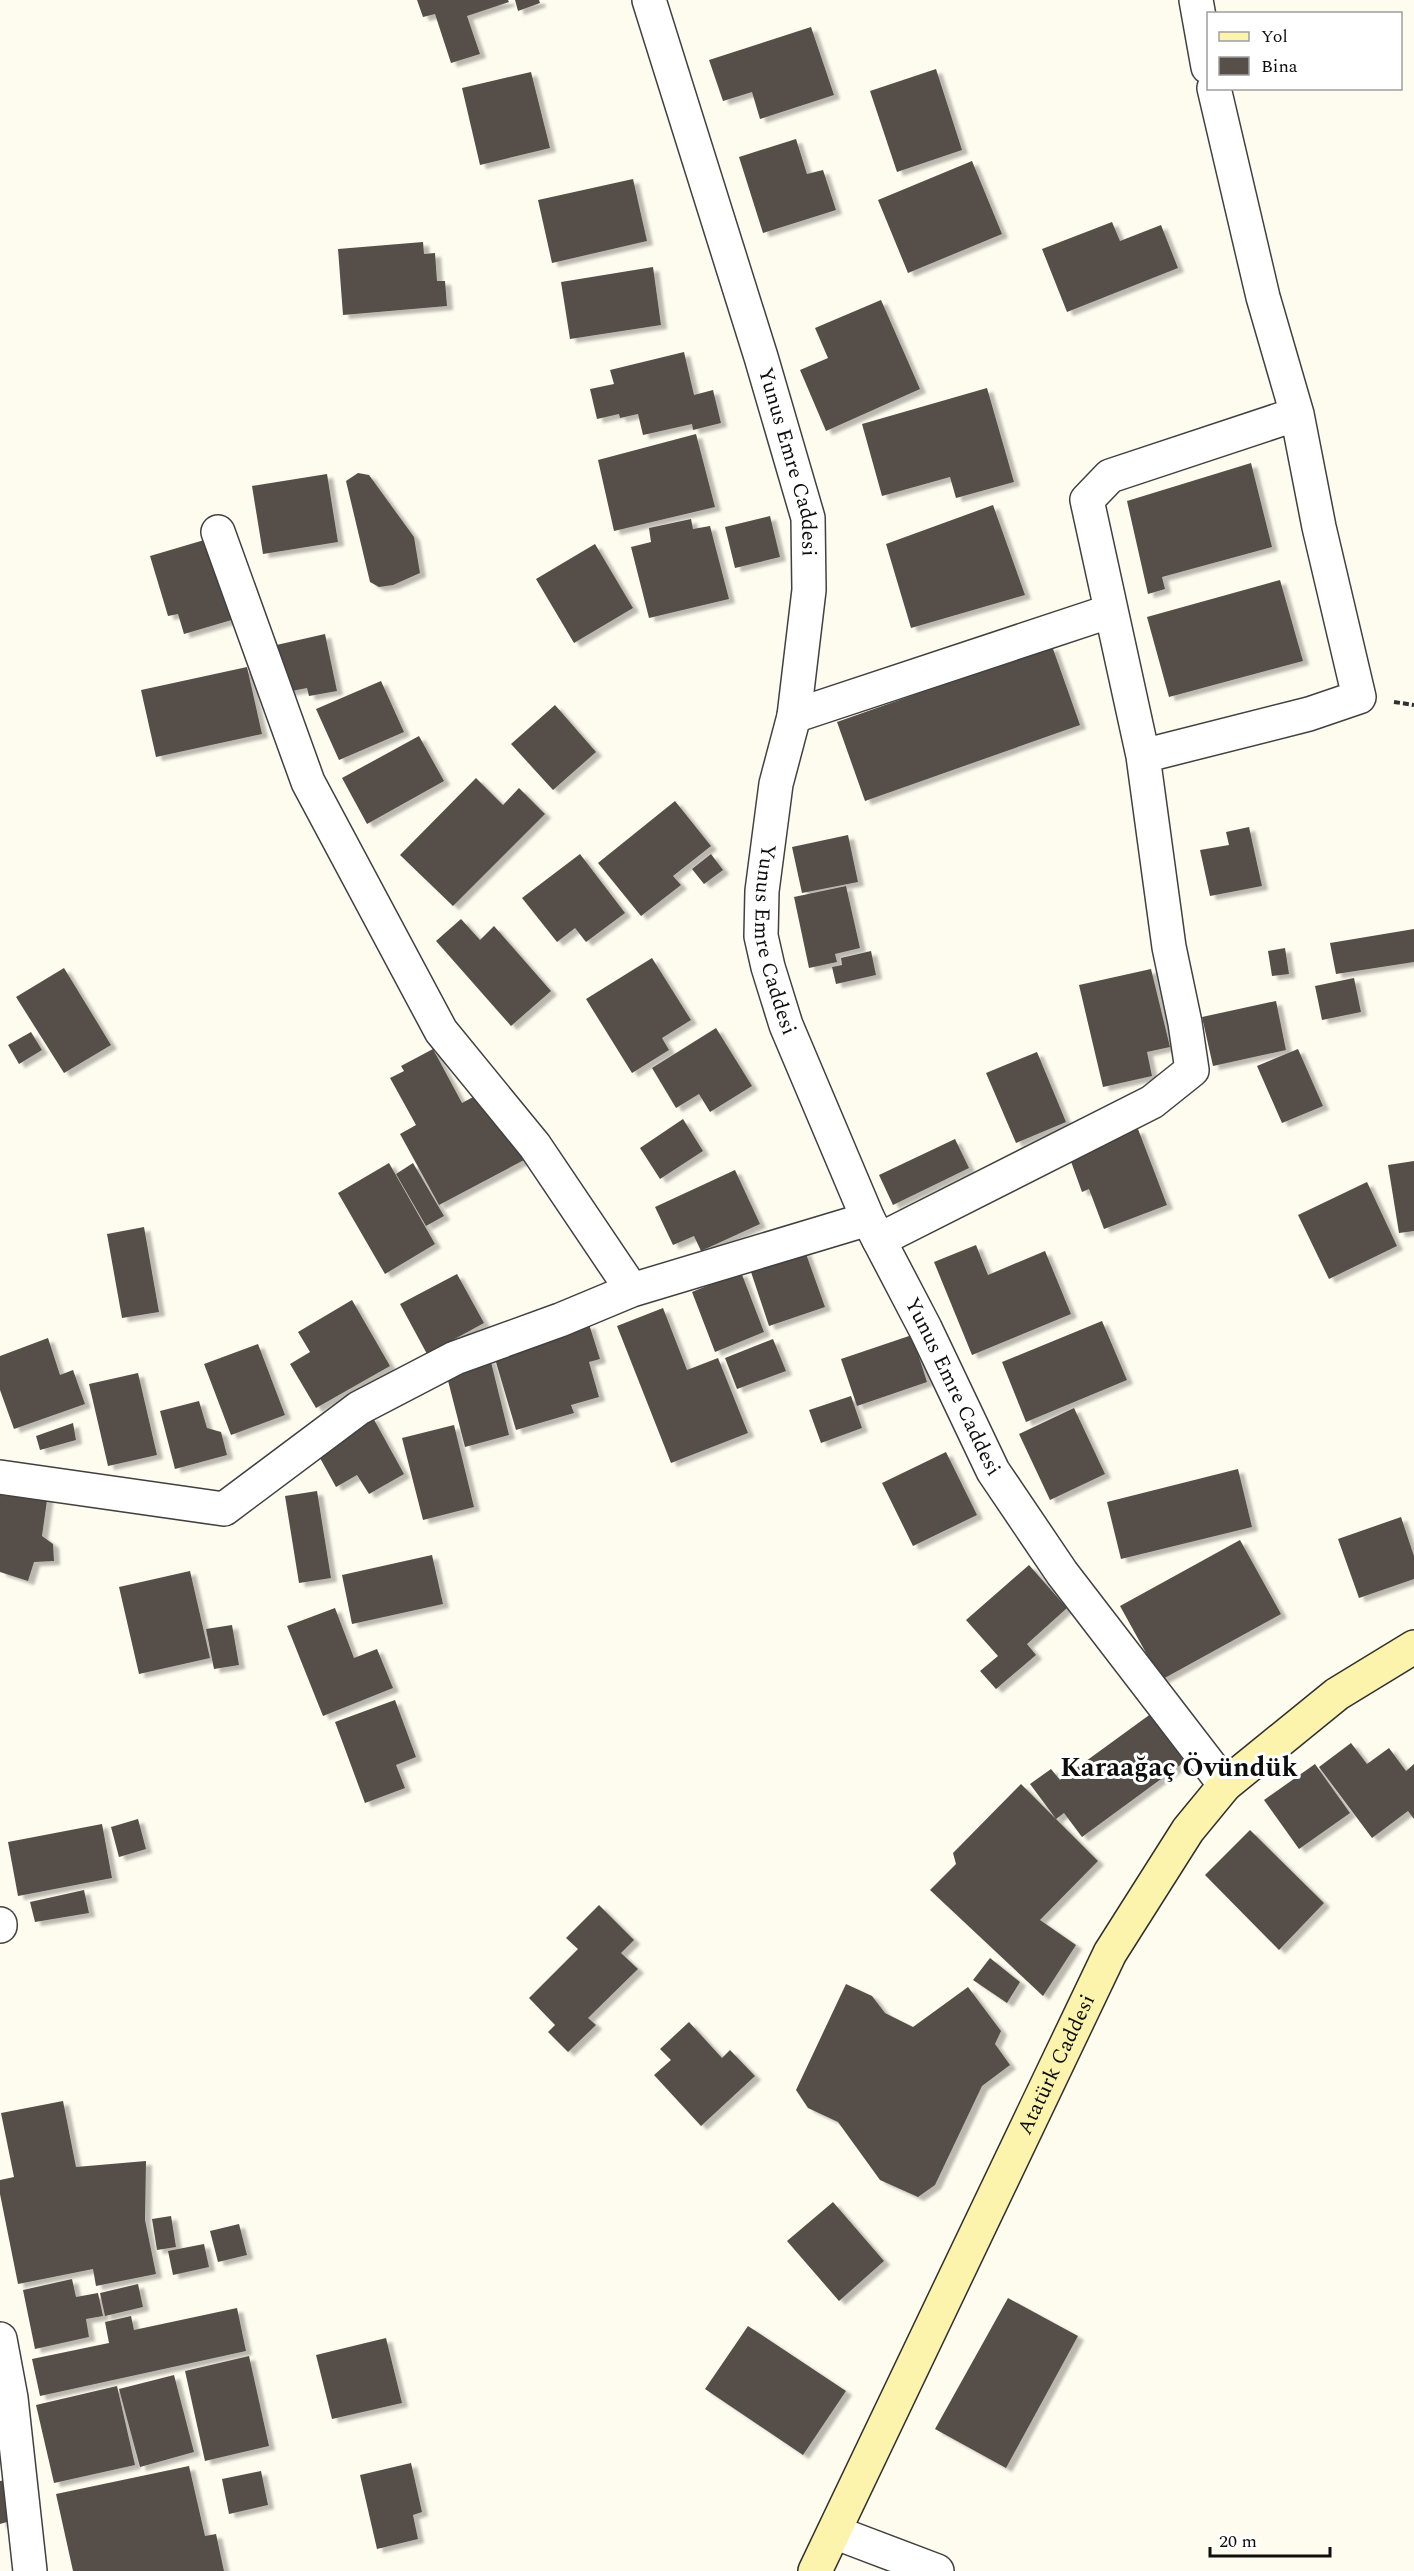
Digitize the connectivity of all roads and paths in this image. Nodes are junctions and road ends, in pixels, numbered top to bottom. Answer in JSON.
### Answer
{"nodes":[{"id":1,"x":649,"y":0,"type":"edge"},
{"id":2,"x":1196,"y":0,"type":"edge"},
{"id":3,"x":1207,"y":57,"type":"edge"},
{"id":4,"x":1214,"y":90,"type":"edge"},
{"id":5,"x":1298,"y":414,"type":"junction"},
{"id":6,"x":218,"y":532,"type":"dead end"},
{"id":7,"x":1111,"y":611,"type":"junction"},
{"id":8,"x":794,"y":716,"type":"junction"},
{"id":9,"x":1143,"y":756,"type":"junction"},
{"id":10,"x":873,"y":1230,"type":"junction"},
{"id":11,"x":632,"y":1290,"type":"junction"},
{"id":12,"x":0,"y":1477,"type":"edge"},
{"id":13,"x":1414,"y":1647,"type":"edge"},
{"id":14,"x":1225,"y":1785,"type":"junction"},
{"id":15,"x":0,"y":2339,"type":"edge"},
{"id":16,"x":834,"y":2532,"type":"junction"},
{"id":17,"x":30,"y":2571,"type":"edge"},
{"id":18,"x":815,"y":2571,"type":"edge"},
{"id":19,"x":937,"y":2571,"type":"edge"}],
"edges":[{"from":1,"to":8,"type":"street","name":"Yunus Emre Caddesi"},
{"from":2,"to":3,"type":"street"},
{"from":4,"to":5,"type":"street"},
{"from":5,"to":7,"type":"street"},
{"from":5,"to":9,"type":"street"},
{"from":6,"to":11,"type":"street"},
{"from":7,"to":8,"type":"street"},
{"from":7,"to":9,"type":"street"},
{"from":8,"to":10,"type":"street","name":"Yunus Emre Caddesi"},
{"from":9,"to":10,"type":"street"},
{"from":10,"to":11,"type":"street"},
{"from":10,"to":14,"type":"street","name":"Yunus Emre Caddesi"},
{"from":11,"to":12,"type":"street"},
{"from":13,"to":14,"type":"main road","name":"Atatürk Caddesi"},
{"from":14,"to":16,"type":"main road","name":"Atatürk Caddesi"},
{"from":15,"to":17,"type":"street"},
{"from":16,"to":18,"type":"main road","name":"Atatürk Caddesi"},
{"from":16,"to":19,"type":"street"}]}
